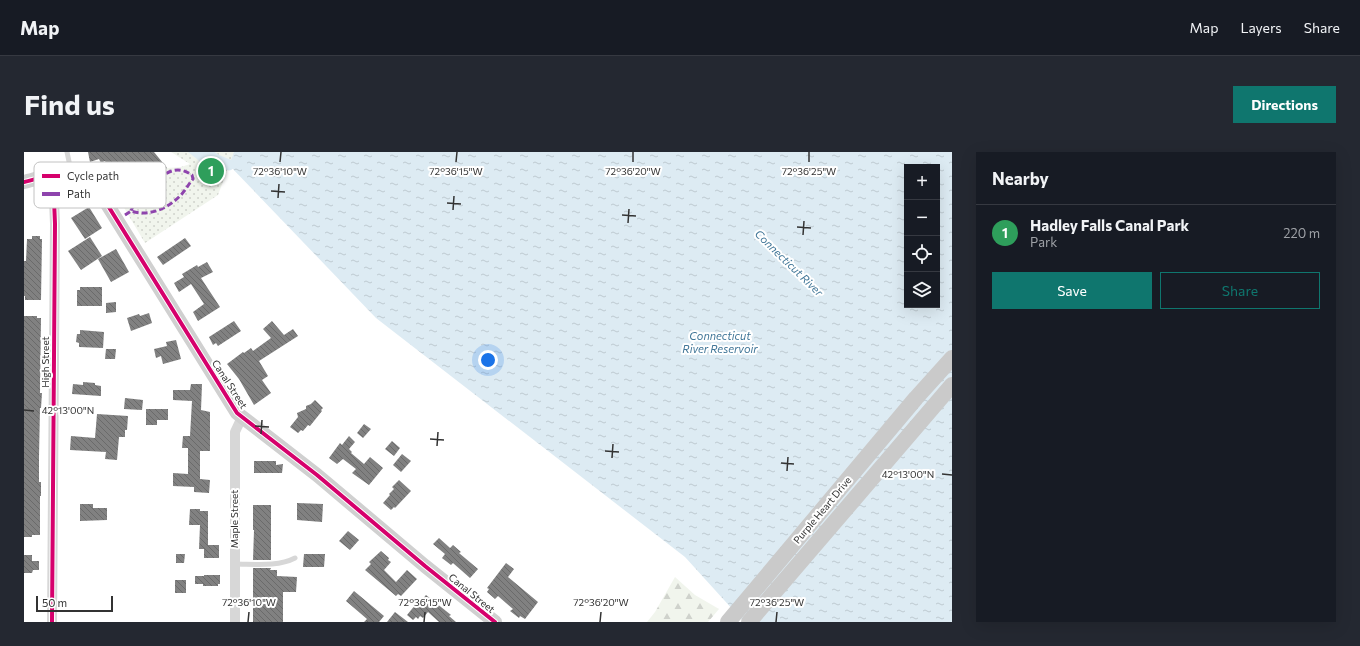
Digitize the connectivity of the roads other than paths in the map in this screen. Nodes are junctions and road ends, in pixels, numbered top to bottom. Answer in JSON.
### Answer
{"nodes":[{"id":1,"x":67,"y":152,"type":"edge"},
{"id":2,"x":69,"y":162,"type":"edge"},
{"id":3,"x":34,"y":180,"type":"edge"},
{"id":4,"x":24,"y":182,"type":"edge"},
{"id":5,"x":54,"y":208,"type":"edge"},
{"id":6,"x":111,"y":208,"type":"edge"},
{"id":7,"x":952,"y":358,"type":"edge"},
{"id":8,"x":952,"y":385,"type":"edge"},
{"id":9,"x":242,"y":417,"type":"junction"},
{"id":10,"x":295,"y":558,"type":"dead end"},
{"id":11,"x":234,"y":564,"type":"junction"},
{"id":12,"x":52,"y":622,"type":"edge"},
{"id":13,"x":235,"y":622,"type":"edge"},
{"id":14,"x":495,"y":622,"type":"edge"},
{"id":15,"x":728,"y":622,"type":"edge"},
{"id":16,"x":749,"y":622,"type":"edge"}],
"edges":[{"from":1,"to":2,"type":"lane"},
{"from":3,"to":4,"type":"street"},
{"from":5,"to":12,"type":"street","name":"High Street"},
{"from":6,"to":9,"type":"street","name":"Canal Street"},
{"from":7,"to":15,"type":"main road","name":"Purple Heart Drive"},
{"from":8,"to":16,"type":"main road","name":"Purple Heart Drive"},
{"from":9,"to":11,"type":"street","name":"Maple Street"},
{"from":9,"to":14,"type":"street","name":"Canal Street"},
{"from":10,"to":11,"type":"lane"},
{"from":11,"to":13,"type":"street","name":"Maple Street"}]}
